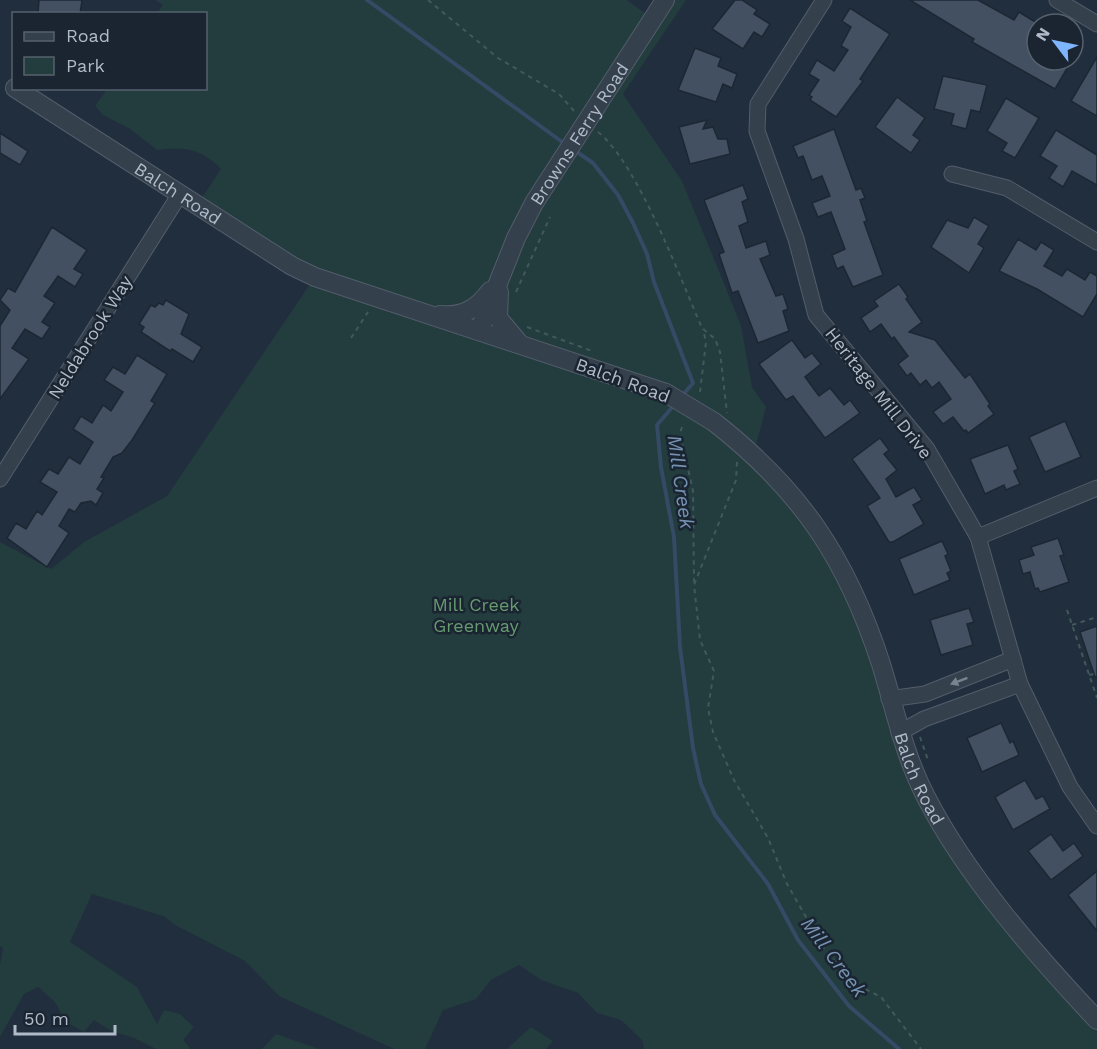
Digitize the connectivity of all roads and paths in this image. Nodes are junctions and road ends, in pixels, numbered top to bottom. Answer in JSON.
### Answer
{"nodes":[{"id":1,"x":428,"y":0,"type":"edge"},
{"id":2,"x":665,"y":0,"type":"edge"},
{"id":3,"x":824,"y":0,"type":"edge"},
{"id":4,"x":1057,"y":0,"type":"edge"},
{"id":5,"x":1097,"y":24,"type":"edge"},
{"id":6,"x":17,"y":90,"type":"edge"},
{"id":7,"x":584,"y":126,"type":"junction"},
{"id":8,"x":952,"y":174,"type":"dead end"},
{"id":9,"x":180,"y":194,"type":"junction"},
{"id":10,"x":550,"y":218,"type":"dead end"},
{"id":11,"x":1097,"y":242,"type":"edge"},
{"id":12,"x":503,"y":273,"type":"junction"},
{"id":13,"x":514,"y":296,"type":"dead end"},
{"id":14,"x":426,"y":314,"type":"junction"},
{"id":15,"x":521,"y":323,"type":"dead end"},
{"id":16,"x":702,"y":328,"type":"junction"},
{"id":17,"x":479,"y":331,"type":"junction"},
{"id":18,"x":522,"y":345,"type":"junction"},
{"id":19,"x":593,"y":351,"type":"dead end"},
{"id":20,"x":700,"y":392,"type":"dead end"},
{"id":21,"x":721,"y":419,"type":"junction"},
{"id":22,"x":682,"y":427,"type":"dead end"},
{"id":23,"x":733,"y":455,"type":"dead end"},
{"id":24,"x":0,"y":479,"type":"edge"},
{"id":25,"x":1097,"y":488,"type":"edge"},
{"id":26,"x":978,"y":537,"type":"junction"},
{"id":27,"x":694,"y":585,"type":"junction"},
{"id":28,"x":1066,"y":610,"type":"dead end"},
{"id":29,"x":1097,"y":617,"type":"edge"},
{"id":30,"x":1072,"y":626,"type":"junction"},
{"id":31,"x":1013,"y":659,"type":"junction"},
{"id":32,"x":1097,"y":673,"type":"edge"},
{"id":33,"x":1089,"y":675,"type":"junction"},
{"id":34,"x":1020,"y":684,"type":"junction"},
{"id":35,"x":1097,"y":698,"type":"edge"},
{"id":36,"x":889,"y":699,"type":"junction"},
{"id":37,"x":919,"y":732,"type":"dead end"},
{"id":38,"x":899,"y":733,"type":"junction"},
{"id":39,"x":931,"y":769,"type":"dead end"},
{"id":40,"x":1097,"y":826,"type":"edge"},
{"id":41,"x":1097,"y":1020,"type":"edge"},
{"id":42,"x":921,"y":1049,"type":"edge"}],
"edges":[{"from":1,"to":7,"type":"path"},
{"from":2,"to":7,"type":"street","name":"Browns Ferry Road"},
{"from":3,"to":26,"type":"street","name":"Heritage Mill Drive"},
{"from":4,"to":5,"type":"street"},
{"from":6,"to":9,"type":"street","name":"Balch Road"},
{"from":7,"to":12,"type":"street","name":"Browns Ferry Road"},
{"from":7,"to":16,"type":"path"},
{"from":8,"to":11,"type":"street"},
{"from":9,"to":14,"type":"street","name":"Balch Road"},
{"from":9,"to":24,"type":"street","name":"Neldabrook Way"},
{"from":10,"to":13,"type":"path"},
{"from":12,"to":14,"type":"street","name":"Browns Ferry Road"},
{"from":12,"to":17,"type":"street","name":"Browns Ferry Road"},
{"from":12,"to":18,"type":"street","name":"Browns Ferry Road"},
{"from":14,"to":17,"type":"street","name":"Balch Road"},
{"from":15,"to":19,"type":"path"},
{"from":16,"to":20,"type":"path"},
{"from":16,"to":21,"type":"path"},
{"from":17,"to":18,"type":"street","name":"Balch Road"},
{"from":18,"to":21,"type":"street","name":"Balch Road","bridge":true},
{"from":21,"to":36,"type":"street","name":"Balch Road"},
{"from":22,"to":27,"type":"path"},
{"from":23,"to":27,"type":"path"},
{"from":25,"to":26,"type":"street"},
{"from":26,"to":31,"type":"street","name":"Heritage Mill Drive"},
{"from":27,"to":42,"type":"path"},
{"from":28,"to":30,"type":"path"},
{"from":29,"to":30,"type":"path"},
{"from":30,"to":33,"type":"path"},
{"from":31,"to":34,"type":"street","name":"Heritage Mill Drive"},
{"from":31,"to":36,"type":"street","one_way":true},
{"from":32,"to":33,"type":"path"},
{"from":33,"to":35,"type":"path"},
{"from":34,"to":38,"type":"street"},
{"from":34,"to":40,"type":"street","name":"Heritage Mill Drive"},
{"from":36,"to":38,"type":"street","name":"Balch Road"},
{"from":37,"to":39,"type":"path"},
{"from":38,"to":41,"type":"street","name":"Balch Road"}]}
